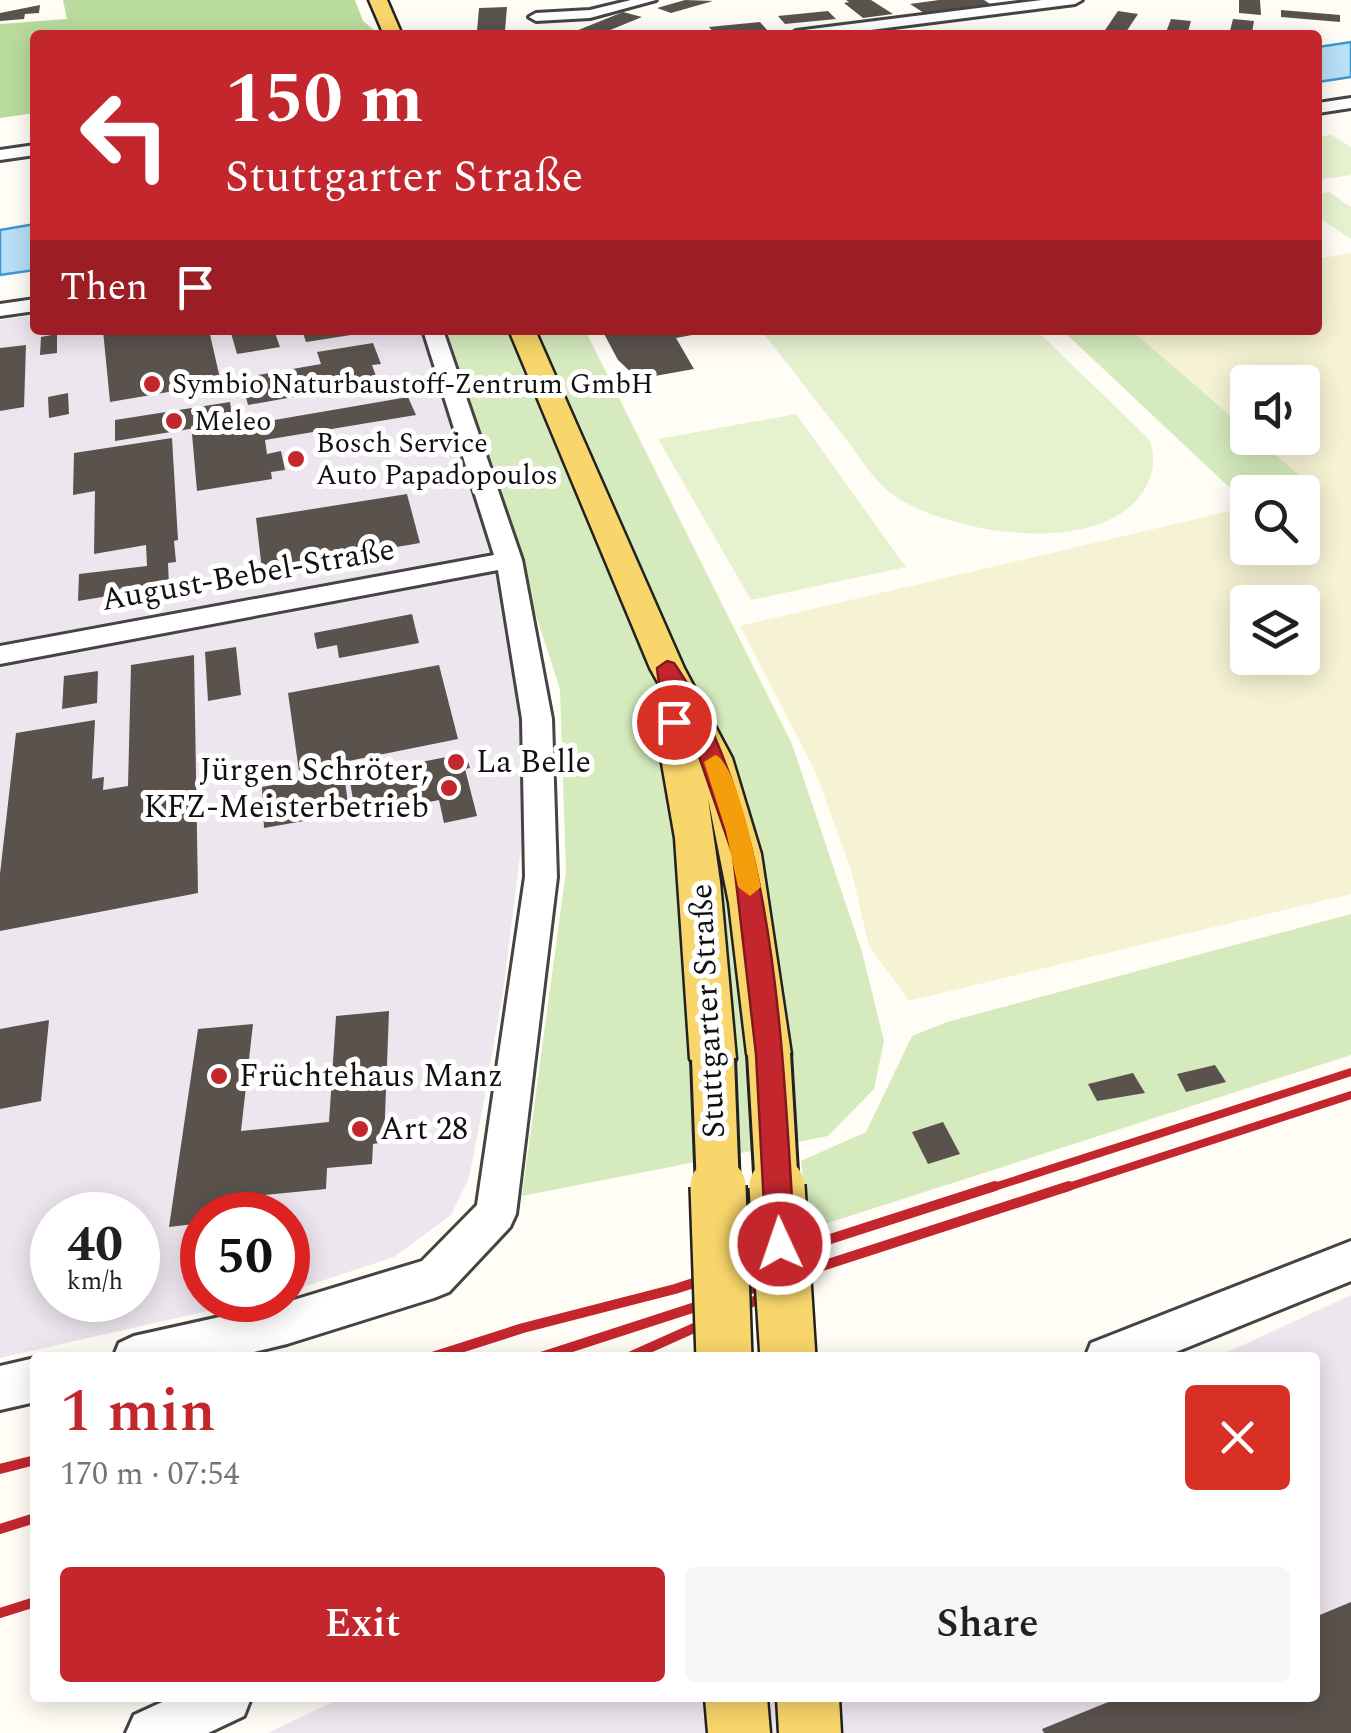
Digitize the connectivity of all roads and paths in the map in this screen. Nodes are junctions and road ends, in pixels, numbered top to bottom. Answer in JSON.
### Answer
{"nodes":[{"id":1,"x":378,"y":0,"type":"edge"},
{"id":2,"x":535,"y":0,"type":"edge"},
{"id":3,"x":649,"y":0,"type":"edge"},
{"id":4,"x":1075,"y":0,"type":"edge"},
{"id":5,"x":535,"y":26,"type":"edge"},
{"id":6,"x":392,"y":30,"type":"edge"},
{"id":7,"x":836,"y":30,"type":"edge"},
{"id":8,"x":1351,"y":103,"type":"edge"},
{"id":9,"x":1322,"y":107,"type":"edge"},
{"id":10,"x":30,"y":151,"type":"edge"},
{"id":11,"x":0,"y":155,"type":"edge"},
{"id":12,"x":30,"y":306,"type":"edge"},
{"id":13,"x":0,"y":310,"type":"edge"},
{"id":14,"x":435,"y":335,"type":"edge"},
{"id":15,"x":524,"y":335,"type":"edge"},
{"id":16,"x":509,"y":560,"type":"junction"},
{"id":17,"x":0,"y":656,"type":"edge"},
{"id":18,"x":667,"y":668,"type":"junction"},
{"id":19,"x":1351,"y":1261,"type":"edge"},
{"id":20,"x":160,"y":1352,"type":"edge"},
{"id":21,"x":724,"y":1352,"type":"edge"},
{"id":22,"x":788,"y":1352,"type":"edge"},
{"id":23,"x":1121,"y":1352,"type":"edge"},
{"id":24,"x":30,"y":1381,"type":"edge"},
{"id":25,"x":0,"y":1388,"type":"edge"},
{"id":26,"x":218,"y":1702,"type":"edge"},
{"id":27,"x":736,"y":1702,"type":"edge"},
{"id":28,"x":808,"y":1702,"type":"edge"},
{"id":29,"x":153,"y":1733,"type":"edge"},
{"id":30,"x":738,"y":1733,"type":"edge"},
{"id":31,"x":810,"y":1733,"type":"edge"}],
"edges":[{"from":1,"to":6,"type":"main road"},
{"from":2,"to":5,"type":"street"},
{"from":3,"to":5,"type":"street"},
{"from":4,"to":7,"type":"street"},
{"from":8,"to":9,"type":"street"},
{"from":10,"to":11,"type":"street"},
{"from":12,"to":13,"type":"street"},
{"from":14,"to":16,"type":"street"},
{"from":15,"to":18,"type":"main road","name":"Stuttgarter Straße"},
{"from":16,"to":17,"type":"street","name":"August-Bebel-Straße"},
{"from":16,"to":20,"type":"street"},
{"from":18,"to":21,"type":"main road","name":"Stuttgarter Straße","bridge":true},
{"from":18,"to":22,"type":"main road","name":"Stuttgarter Straße","bridge":true},
{"from":19,"to":23,"type":"street"},
{"from":24,"to":25,"type":"street"},
{"from":26,"to":29,"type":"street"},
{"from":27,"to":30,"type":"main road"},
{"from":28,"to":31,"type":"main road"}]}
